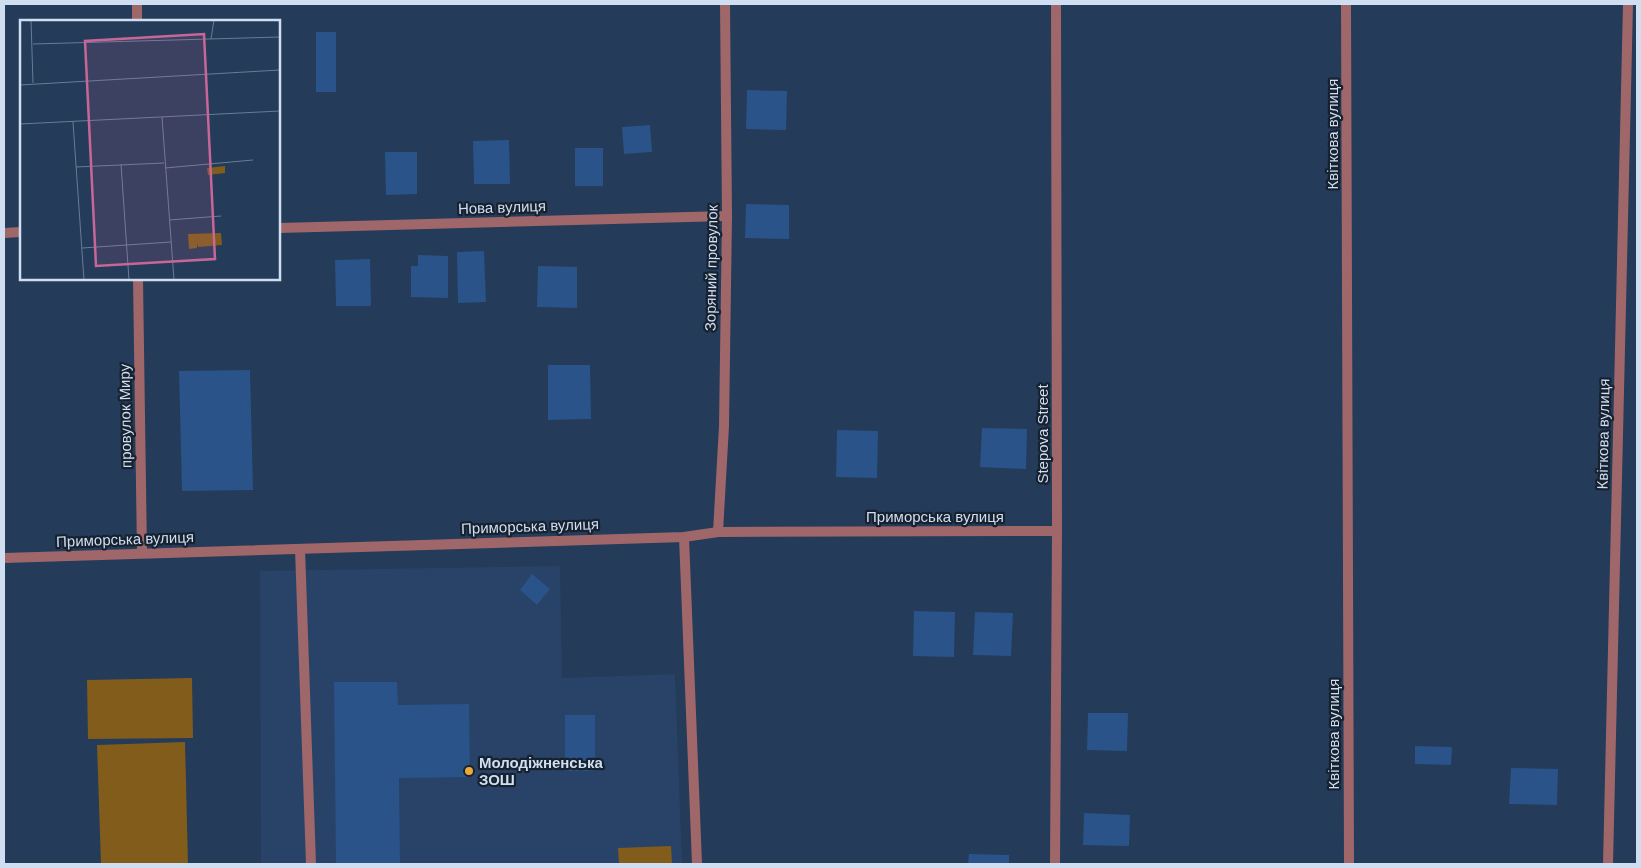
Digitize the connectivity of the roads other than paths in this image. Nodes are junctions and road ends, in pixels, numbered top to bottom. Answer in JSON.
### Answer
{"nodes":[{"id":1,"x":137,"y":4,"type":"edge"},
{"id":2,"x":725,"y":4,"type":"edge"},
{"id":3,"x":1056,"y":4,"type":"edge"},
{"id":4,"x":1346,"y":4,"type":"edge"},
{"id":5,"x":1628,"y":4,"type":"edge"},
{"id":6,"x":137,"y":20,"type":"edge"},
{"id":7,"x":727,"y":216,"type":"junction"},
{"id":8,"x":280,"y":228,"type":"edge"},
{"id":9,"x":20,"y":232,"type":"edge"},
{"id":10,"x":4,"y":233,"type":"edge"},
{"id":11,"x":138,"y":280,"type":"edge"},
{"id":12,"x":1057,"y":531,"type":"junction"},
{"id":13,"x":718,"y":532,"type":"junction"},
{"id":14,"x":684,"y":536,"type":"junction"},
{"id":15,"x":300,"y":549,"type":"junction"},
{"id":16,"x":142,"y":553,"type":"junction"},
{"id":17,"x":4,"y":558,"type":"edge"},
{"id":18,"x":311,"y":864,"type":"edge"},
{"id":19,"x":697,"y":864,"type":"edge"},
{"id":20,"x":1055,"y":864,"type":"edge"},
{"id":21,"x":1349,"y":864,"type":"edge"},
{"id":22,"x":1608,"y":864,"type":"edge"}],
"edges":[{"from":1,"to":6,"type":"street"},
{"from":2,"to":7,"type":"street","name":"Зоряний провулок"},
{"from":3,"to":12,"type":"street","name":"Stepova Street"},
{"from":4,"to":21,"type":"street","name":"Квіткова вулиця"},
{"from":5,"to":22,"type":"street","name":"Квіткова вулиця"},
{"from":7,"to":8,"type":"street","name":"Нова вулиця"},
{"from":7,"to":13,"type":"street","name":"Зоряний провулок"},
{"from":9,"to":10,"type":"street"},
{"from":11,"to":16,"type":"street","name":"провулок Миру"},
{"from":12,"to":13,"type":"street","name":"Приморська вулиця"},
{"from":12,"to":20,"type":"street","name":"Stepova Street"},
{"from":13,"to":14,"type":"street","name":"Приморська вулиця"},
{"from":14,"to":15,"type":"street","name":"Приморська вулиця"},
{"from":14,"to":19,"type":"street"},
{"from":15,"to":16,"type":"street","name":"Приморська вулиця"},
{"from":15,"to":18,"type":"street"},
{"from":16,"to":17,"type":"street","name":"Приморська вулиця"}]}
